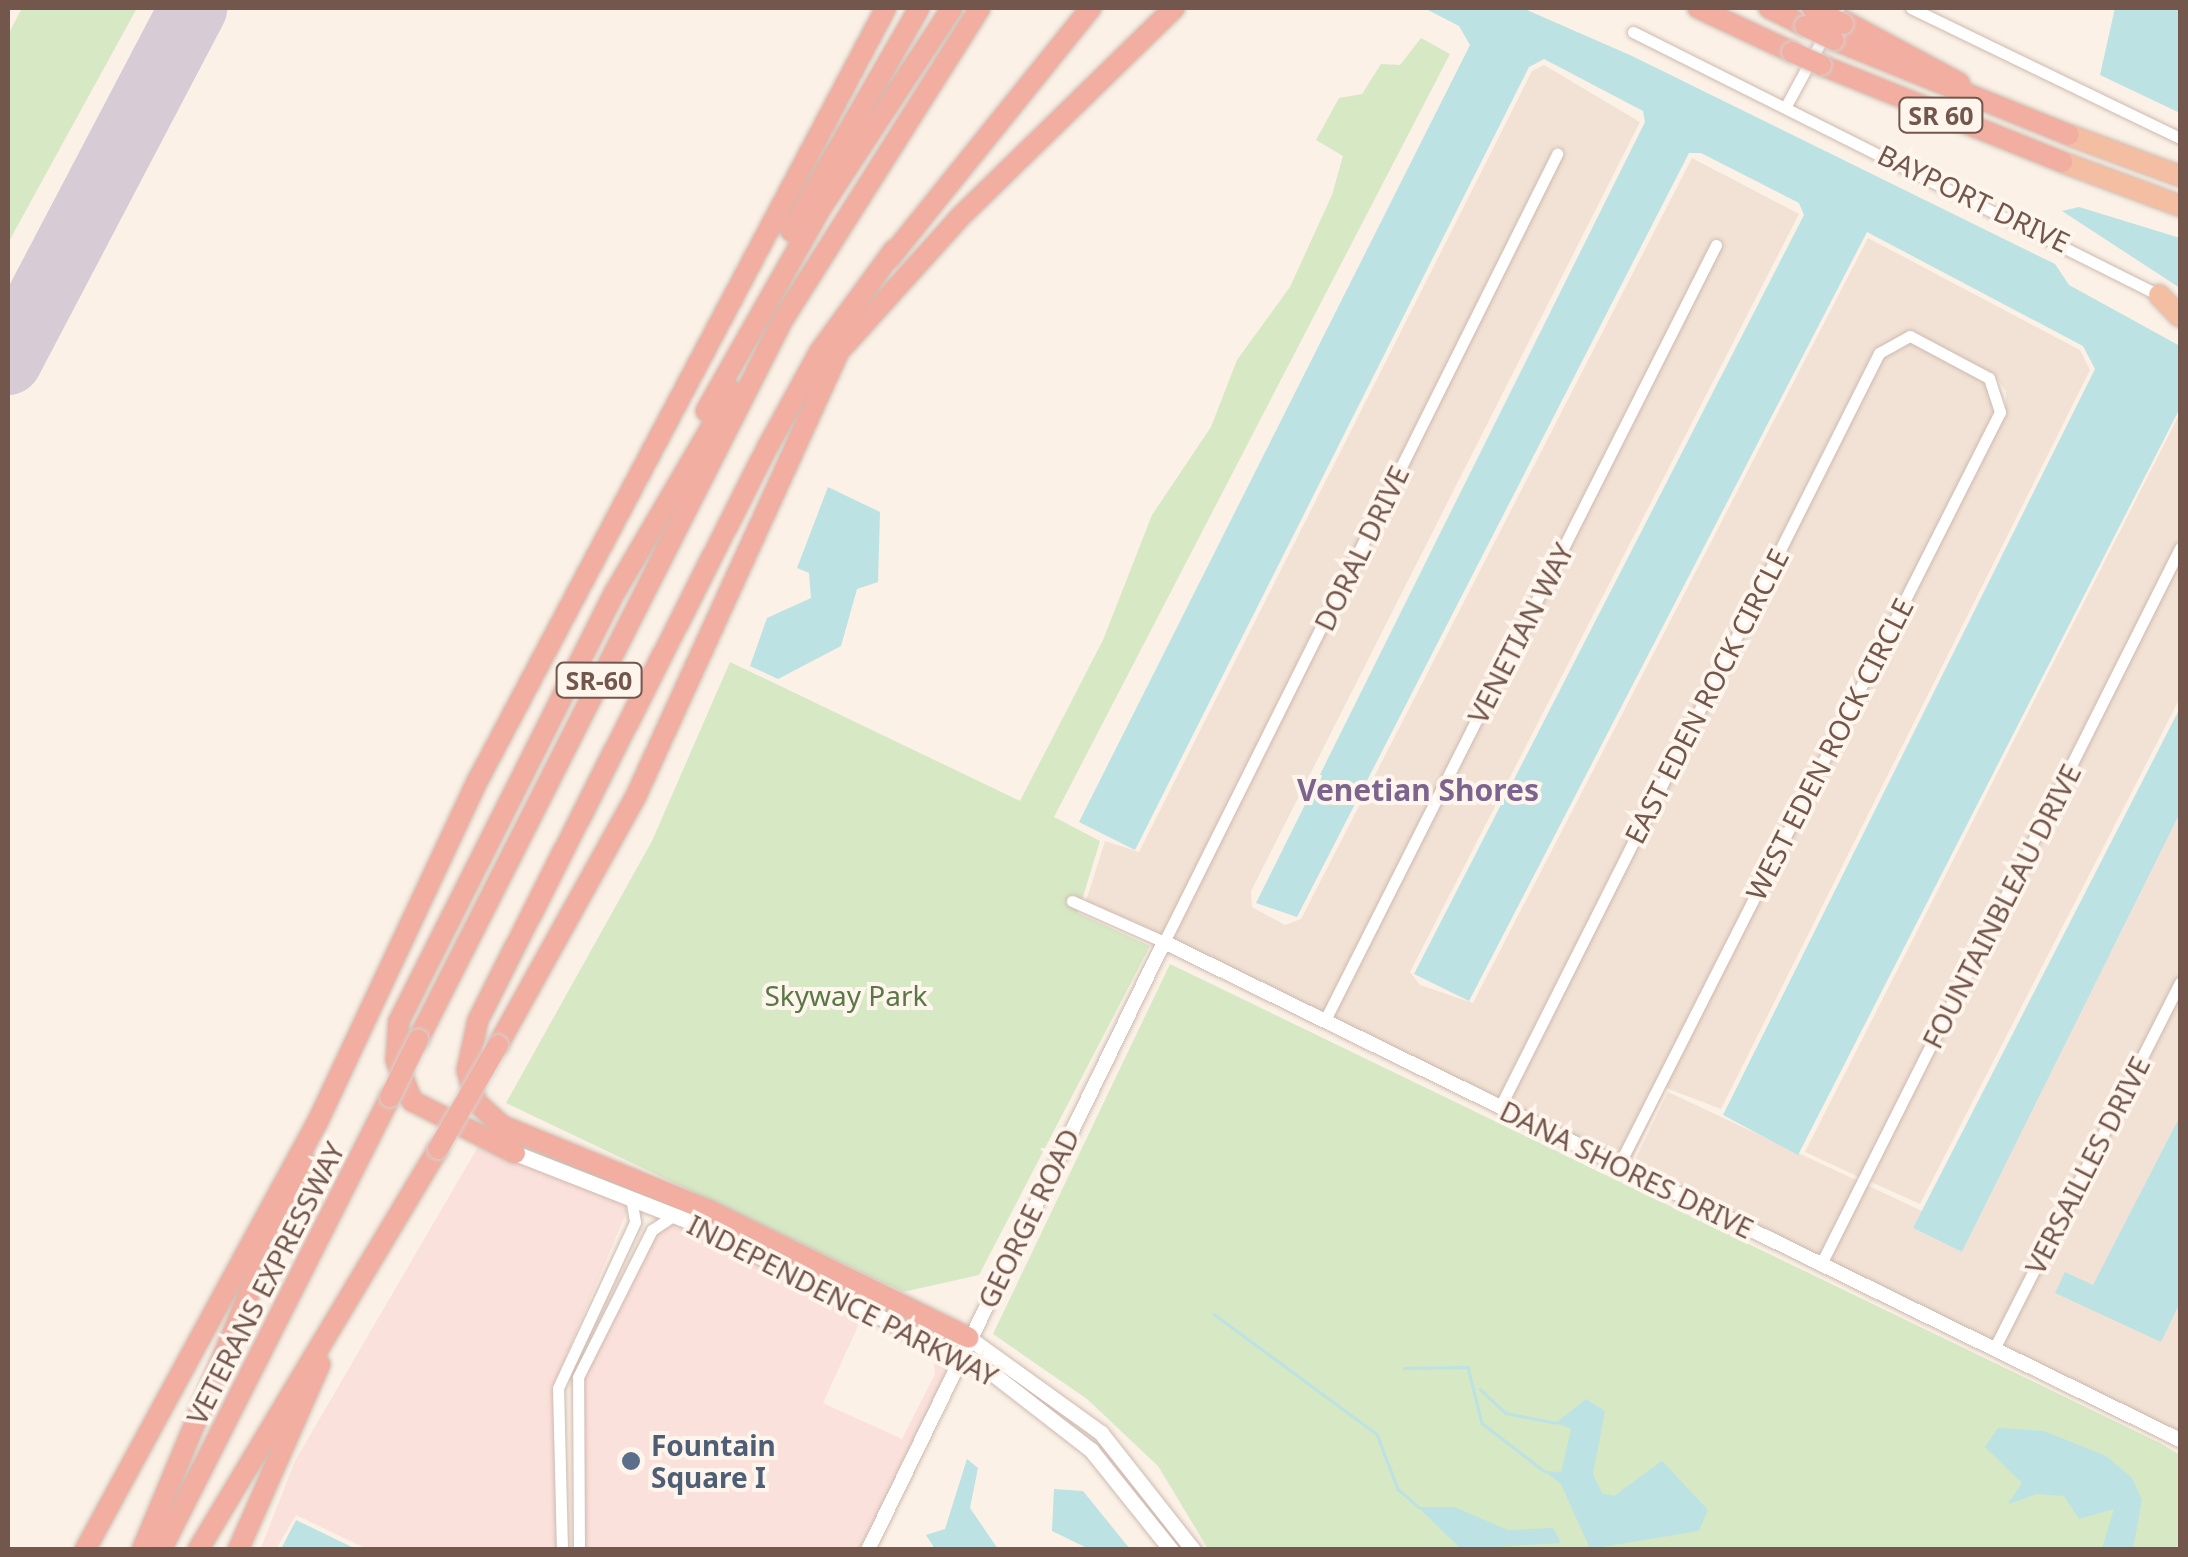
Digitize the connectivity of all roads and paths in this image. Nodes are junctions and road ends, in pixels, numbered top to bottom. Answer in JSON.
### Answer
{"nodes":[{"id":1,"x":886,"y":8,"type":"edge"},
{"id":2,"x":919,"y":8,"type":"edge"},
{"id":3,"x":952,"y":8,"type":"edge"},
{"id":4,"x":980,"y":8,"type":"edge"},
{"id":5,"x":1091,"y":8,"type":"edge"},
{"id":6,"x":1174,"y":8,"type":"edge"},
{"id":7,"x":1698,"y":8,"type":"edge"},
{"id":8,"x":1769,"y":8,"type":"edge"},
{"id":9,"x":1824,"y":8,"type":"edge"},
{"id":10,"x":1839,"y":8,"type":"edge"},
{"id":11,"x":1911,"y":8,"type":"edge"},
{"id":12,"x":1809,"y":14,"type":"edge"},
{"id":13,"x":1633,"y":32,"type":"dead end"},
{"id":14,"x":1884,"y":43,"type":"junction"},
{"id":15,"x":1786,"y":106,"type":"junction"},
{"id":16,"x":2069,"y":135,"type":"junction"},
{"id":17,"x":2180,"y":138,"type":"edge"},
{"id":18,"x":1557,"y":154,"type":"dead end"},
{"id":19,"x":2180,"y":176,"type":"edge"},
{"id":20,"x":2180,"y":206,"type":"edge"},
{"id":21,"x":1716,"y":245,"type":"dead end"},
{"id":22,"x":894,"y":250,"type":"junction"},
{"id":23,"x":2159,"y":295,"type":"junction"},
{"id":24,"x":2180,"y":308,"type":"edge"},
{"id":25,"x":2180,"y":317,"type":"edge"},
{"id":26,"x":782,"y":320,"type":"junction"},
{"id":27,"x":838,"y":352,"type":"junction"},
{"id":28,"x":1945,"y":354,"type":"joint"},
{"id":29,"x":678,"y":412,"type":"junction"},
{"id":30,"x":2180,"y":548,"type":"edge"},
{"id":31,"x":615,"y":592,"type":"junction"},
{"id":32,"x":1072,"y":901,"type":"dead end"},
{"id":33,"x":1164,"y":942,"type":"junction"},
{"id":34,"x":2180,"y":982,"type":"edge"},
{"id":35,"x":1325,"y":1020,"type":"junction"},
{"id":36,"x":418,"y":1040,"type":"joint"},
{"id":37,"x":1500,"y":1107,"type":"junction"},
{"id":38,"x":318,"y":1121,"type":"junction"},
{"id":39,"x":515,"y":1153,"type":"joint"},
{"id":40,"x":1619,"y":1165,"type":"junction"},
{"id":41,"x":631,"y":1198,"type":"junction"},
{"id":42,"x":674,"y":1215,"type":"junction"},
{"id":43,"x":1821,"y":1264,"type":"junction"},
{"id":44,"x":330,"y":1328,"type":"junction"},
{"id":45,"x":965,"y":1346,"type":"junction"},
{"id":46,"x":1994,"y":1349,"type":"junction"},
{"id":47,"x":2180,"y":1440,"type":"edge"},
{"id":48,"x":85,"y":1550,"type":"edge"},
{"id":49,"x":142,"y":1550,"type":"edge"},
{"id":50,"x":161,"y":1550,"type":"edge"},
{"id":51,"x":198,"y":1550,"type":"edge"},
{"id":52,"x":238,"y":1550,"type":"edge"},
{"id":53,"x":562,"y":1550,"type":"edge"},
{"id":54,"x":578,"y":1550,"type":"edge"},
{"id":55,"x":868,"y":1550,"type":"edge"},
{"id":56,"x":1171,"y":1550,"type":"edge"},
{"id":57,"x":1193,"y":1550,"type":"edge"}],
"edges":[{"from":1,"to":29,"type":"highway"},
{"from":2,"to":29,"type":"highway"},
{"from":3,"to":31,"type":"highway"},
{"from":4,"to":26,"type":"highway","name":"SR-60","number":"SR-60"},
{"from":5,"to":22,"type":"highway","name":"SR-60","number":"SR-60"},
{"from":6,"to":27,"type":"highway"},
{"from":7,"to":20,"type":"highway","number":"SR 60","bridge":true},
{"from":8,"to":12,"type":"highway"},
{"from":9,"to":14,"type":"highway","number":"SR 60","bridge":true},
{"from":9,"to":15,"type":"street"},
{"from":10,"to":15,"type":"street"},
{"from":11,"to":17,"type":"street"},
{"from":12,"to":14,"type":"highway","number":"SR 60","bridge":true},
{"from":12,"to":16,"type":"highway","bridge":true},
{"from":13,"to":15,"type":"street","name":"BAYPORT DRIVE"},
{"from":14,"to":16,"type":"highway","number":"SR 60"},
{"from":15,"to":23,"type":"street","name":"BAYPORT DRIVE"},
{"from":16,"to":19,"type":"highway","number":"SR 60"},
{"from":18,"to":33,"type":"street","name":"DORAL DRIVE"},
{"from":21,"to":35,"type":"street","name":"VENETIAN WAY"},
{"from":22,"to":27,"type":"highway","name":"SR-60","number":"SR-60"},
{"from":22,"to":45,"type":"highway"},
{"from":23,"to":24,"type":"highway"},
{"from":23,"to":25,"type":"highway"},
{"from":26,"to":31,"type":"highway"},
{"from":26,"to":36,"type":"highway","name":"SR-60","number":"SR-60"},
{"from":27,"to":44,"type":"highway","name":"SR-60","number":"SR-60","bridge":true},
{"from":28,"to":37,"type":"street","name":"EAST EDEN ROCK CIRCLE"},
{"from":28,"to":40,"type":"street","name":"WEST EDEN ROCK CIRCLE"},
{"from":29,"to":38,"type":"highway"},
{"from":30,"to":43,"type":"street","name":"FOUNTAINBLEAU DRIVE"},
{"from":31,"to":39,"type":"highway"},
{"from":32,"to":33,"type":"street","name":"DANA SHORES DRIVE"},
{"from":33,"to":35,"type":"street","name":"DANA SHORES DRIVE"},
{"from":33,"to":45,"type":"street","name":"GEORGE ROAD"},
{"from":34,"to":46,"type":"street","name":"VERSAILLES DRIVE"},
{"from":35,"to":37,"type":"street","name":"DANA SHORES DRIVE"},
{"from":36,"to":50,"type":"highway","name":"VETERANS EXPRESSWAY","bridge":true},
{"from":37,"to":40,"type":"street","name":"DANA SHORES DRIVE"},
{"from":38,"to":48,"type":"highway"},
{"from":38,"to":49,"type":"highway"},
{"from":39,"to":41,"type":"main road","name":"INDEPENDENCE PARKWAY"},
{"from":40,"to":43,"type":"street","name":"DANA SHORES DRIVE"},
{"from":41,"to":42,"type":"main road","name":"INDEPENDENCE PARKWAY"},
{"from":41,"to":53,"type":"street"},
{"from":42,"to":45,"type":"main road","name":"INDEPENDENCE PARKWAY"},
{"from":42,"to":54,"type":"street"},
{"from":43,"to":46,"type":"street","name":"DANA SHORES DRIVE"},
{"from":44,"to":51,"type":"highway"},
{"from":44,"to":52,"type":"highway"},
{"from":45,"to":55,"type":"street","name":"GEORGE ROAD"},
{"from":45,"to":56,"type":"main road","name":"INDEPENDENCE PARKWAY"},
{"from":45,"to":57,"type":"main road","name":"INDEPENDENCE PARKWAY"},
{"from":46,"to":47,"type":"street","name":"DANA SHORES DRIVE"}]}
